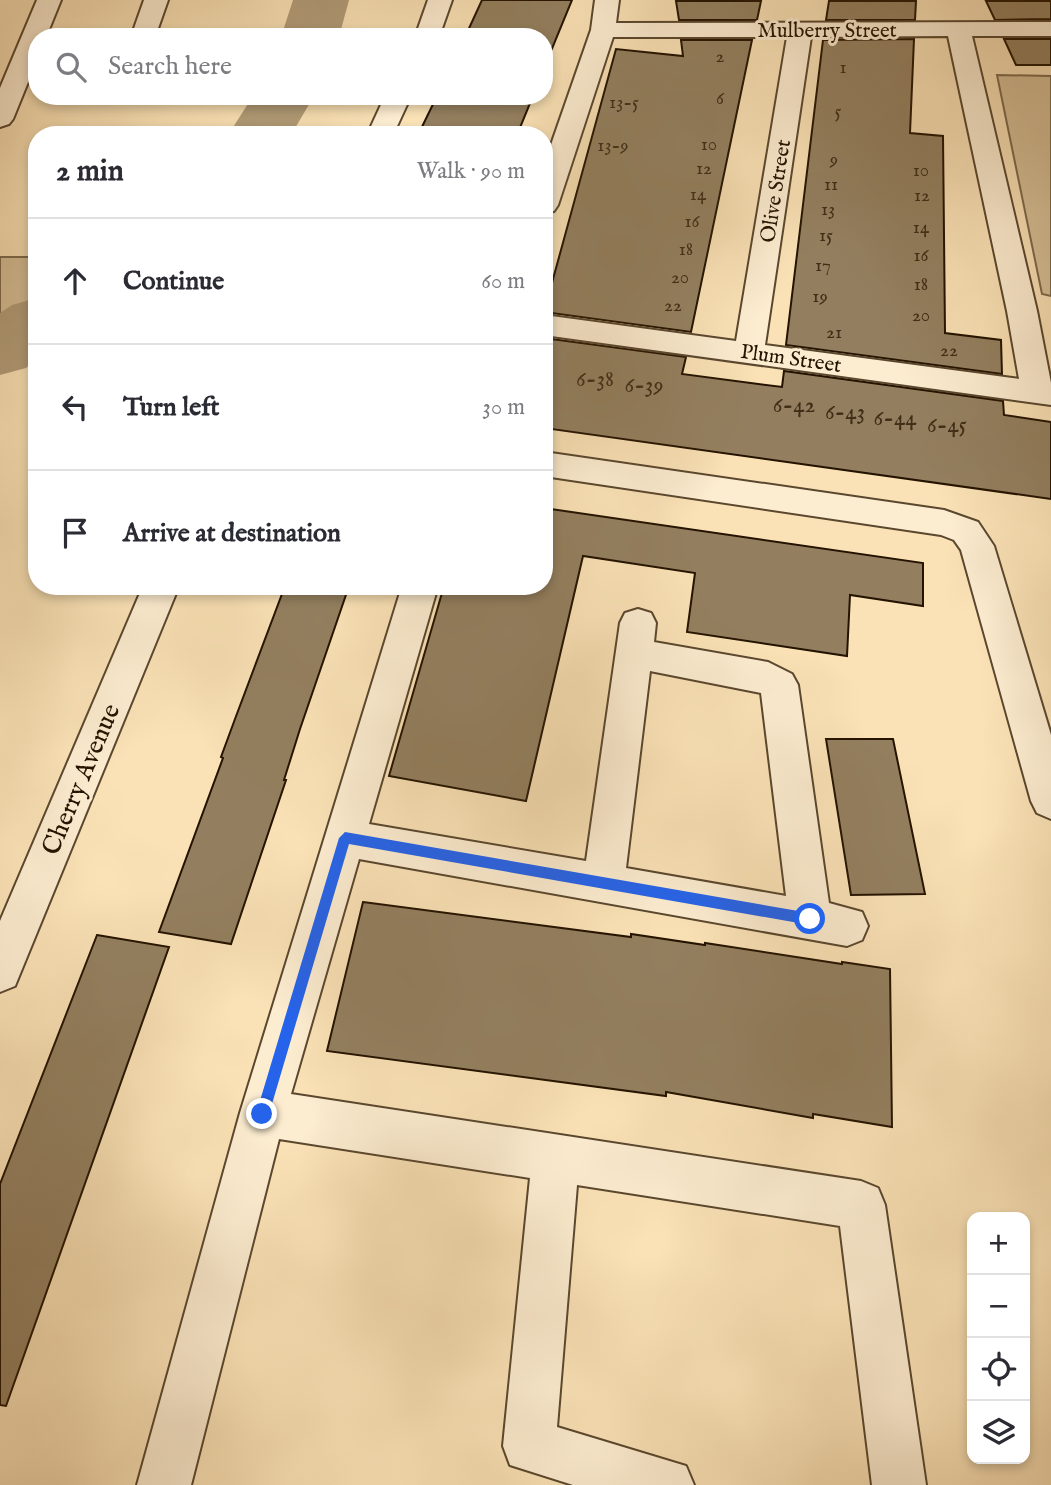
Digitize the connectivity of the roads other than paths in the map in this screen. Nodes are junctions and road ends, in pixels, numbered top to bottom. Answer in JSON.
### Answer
{"nodes":[{"id":1,"x":49,"y":0,"type":"edge"},
{"id":2,"x":156,"y":0,"type":"edge"},
{"id":3,"x":440,"y":0,"type":"edge"},
{"id":4,"x":607,"y":0,"type":"edge"},
{"id":5,"x":35,"y":28,"type":"edge"},
{"id":6,"x":146,"y":28,"type":"edge"},
{"id":7,"x":430,"y":28,"type":"edge"},
{"id":8,"x":958,"y":29,"type":"junction"},
{"id":9,"x":1051,"y":29,"type":"edge"},
{"id":10,"x":603,"y":30,"type":"junction"},
{"id":11,"x":800,"y":30,"type":"junction"},
{"id":12,"x":26,"y":46,"type":"edge"},
{"id":13,"x":394,"y":105,"type":"edge"},
{"id":14,"x":0,"y":117,"type":"edge"},
{"id":15,"x":384,"y":126,"type":"edge"},
{"id":16,"x":553,"y":178,"type":"edge"},
{"id":17,"x":1037,"y":312,"type":"edge"},
{"id":18,"x":553,"y":325,"type":"edge"},
{"id":19,"x":749,"y":352,"type":"junction"},
{"id":20,"x":1044,"y":393,"type":"edge"},
{"id":21,"x":553,"y":465,"type":"edge"},
{"id":22,"x":157,"y":595,"type":"edge"},
{"id":23,"x":417,"y":595,"type":"edge"},
{"id":24,"x":1051,"y":801,"type":"edge"},
{"id":25,"x":345,"y":838,"type":"junction"},
{"id":26,"x":604,"y":883,"type":"junction"},
{"id":27,"x":0,"y":971,"type":"edge"},
{"id":28,"x":262,"y":1114,"type":"junction"},
{"id":29,"x":555,"y":1158,"type":"junction"},
{"id":30,"x":164,"y":1485,"type":"edge"},
{"id":31,"x":667,"y":1485,"type":"edge"},
{"id":32,"x":899,"y":1485,"type":"edge"}],
"edges":[{"from":1,"to":5,"type":"street"},
{"from":2,"to":6,"type":"street"},
{"from":3,"to":7,"type":"street"},
{"from":4,"to":10,"type":"street"},
{"from":8,"to":9,"type":"street","name":"Mulberry Street"},
{"from":8,"to":11,"type":"street","name":"Mulberry Street"},
{"from":8,"to":17,"type":"street"},
{"from":10,"to":11,"type":"street","name":"Mulberry Street"},
{"from":10,"to":16,"type":"street"},
{"from":11,"to":19,"type":"street","name":"Olive Street"},
{"from":12,"to":14,"type":"street"},
{"from":13,"to":15,"type":"street"},
{"from":17,"to":20,"type":"street"},
{"from":18,"to":19,"type":"street","name":"Plum Street"},
{"from":19,"to":20,"type":"street","name":"Plum Street"},
{"from":21,"to":24,"type":"street"},
{"from":22,"to":27,"type":"street","name":"Cherry Avenue"},
{"from":23,"to":25,"type":"street"},
{"from":25,"to":26,"type":"street"},
{"from":25,"to":28,"type":"street"},
{"from":26,"to":26,"type":"street"},
{"from":28,"to":29,"type":"street"},
{"from":28,"to":30,"type":"street"},
{"from":29,"to":31,"type":"street"},
{"from":29,"to":32,"type":"street"}]}
